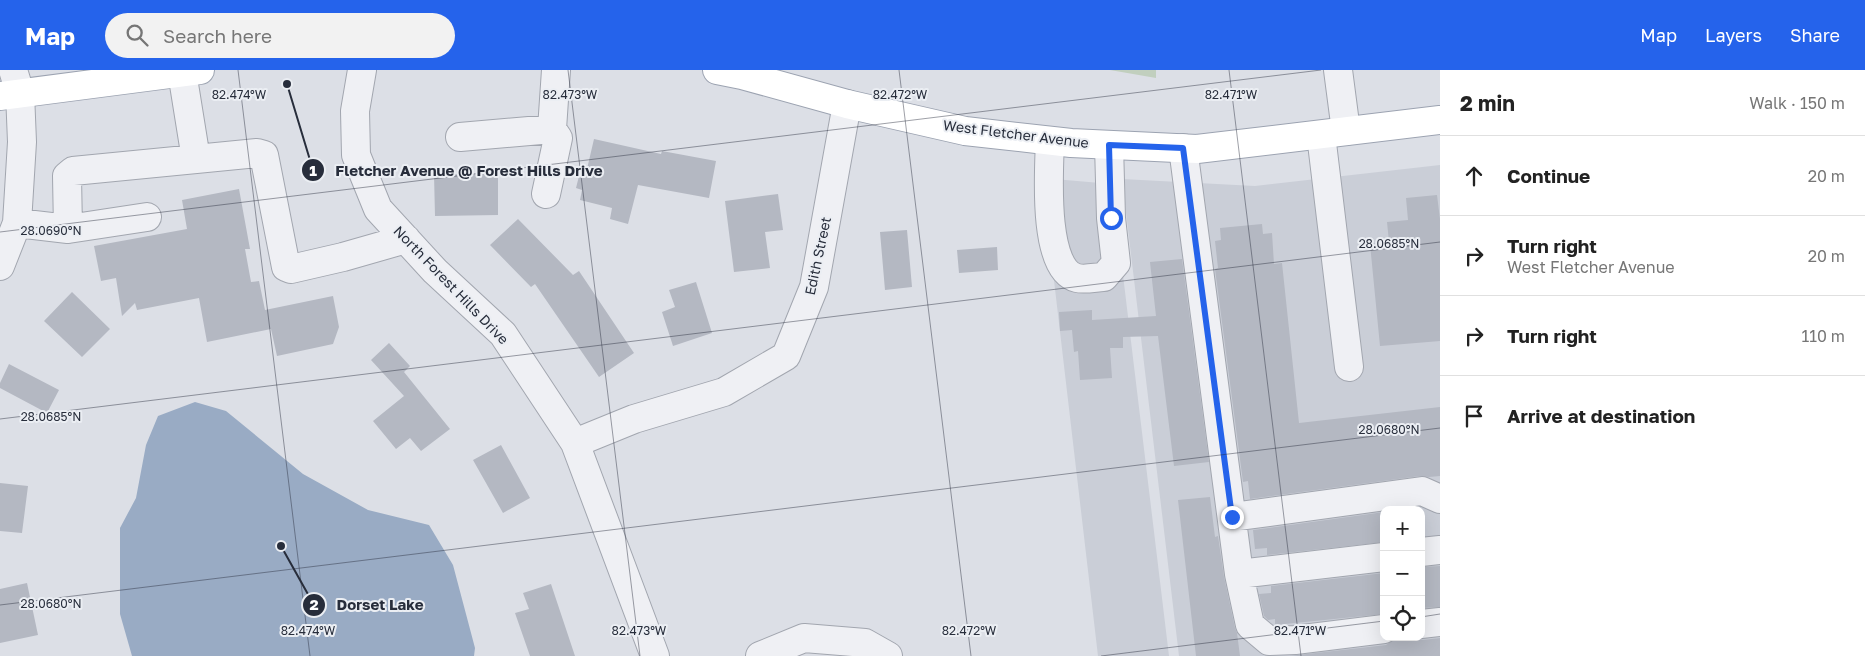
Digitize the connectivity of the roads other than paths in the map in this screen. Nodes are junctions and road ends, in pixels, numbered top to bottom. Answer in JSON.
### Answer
{"nodes":[{"id":1,"x":362,"y":70,"type":"edge"},
{"id":2,"x":556,"y":70,"type":"edge"},
{"id":3,"x":716,"y":70,"type":"edge"},
{"id":4,"x":1338,"y":70,"type":"edge"},
{"id":5,"x":191,"y":71,"type":"edge"},
{"id":6,"x":11,"y":86,"type":"edge"},
{"id":7,"x":847,"y":104,"type":"junction"},
{"id":8,"x":1440,"y":120,"type":"edge"},
{"id":9,"x":552,"y":130,"type":"junction"},
{"id":10,"x":1333,"y":133,"type":"junction"},
{"id":11,"x":460,"y":137,"type":"dead end"},
{"id":12,"x":1050,"y":141,"type":"junction"},
{"id":13,"x":1109,"y":145,"type":"junction"},
{"id":14,"x":1183,"y":148,"type":"junction"},
{"id":15,"x":196,"y":159,"type":"junction"},
{"id":16,"x":546,"y":194,"type":"dead end"},
{"id":17,"x":147,"y":218,"type":"dead end"},
{"id":18,"x":17,"y":224,"type":"junction"},
{"id":19,"x":68,"y":230,"type":"junction"},
{"id":20,"x":406,"y":239,"type":"junction"},
{"id":21,"x":0,"y":266,"type":"edge"},
{"id":22,"x":1349,"y":367,"type":"dead end"},
{"id":23,"x":575,"y":443,"type":"junction"},
{"id":24,"x":1440,"y":500,"type":"edge"},
{"id":25,"x":1232,"y":517,"type":"junction"},
{"id":26,"x":1440,"y":550,"type":"edge"},
{"id":27,"x":1425,"y":552,"type":"edge"},
{"id":28,"x":1380,"y":557,"type":"edge"},
{"id":29,"x":1239,"y":574,"type":"junction"},
{"id":30,"x":1440,"y":622,"type":"edge"},
{"id":31,"x":1425,"y":624,"type":"edge"},
{"id":32,"x":1380,"y":629,"type":"edge"},
{"id":33,"x":655,"y":656,"type":"edge"},
{"id":34,"x":760,"y":656,"type":"edge"},
{"id":35,"x":888,"y":656,"type":"edge"}],
"edges":[{"from":1,"to":20,"type":"street","name":"North Forest Hills Drive"},
{"from":2,"to":9,"type":"street"},
{"from":3,"to":7,"type":"main road","name":"West Fletcher Avenue"},
{"from":4,"to":10,"type":"street"},
{"from":5,"to":6,"type":"main road"},
{"from":5,"to":15,"type":"street"},
{"from":6,"to":18,"type":"street"},
{"from":7,"to":12,"type":"main road","name":"West Fletcher Avenue"},
{"from":7,"to":23,"type":"street","name":"Edith Street"},
{"from":8,"to":10,"type":"main road","name":"West Fletcher Avenue"},
{"from":9,"to":11,"type":"street"},
{"from":9,"to":16,"type":"street"},
{"from":10,"to":14,"type":"main road","name":"West Fletcher Avenue"},
{"from":10,"to":22,"type":"street"},
{"from":12,"to":13,"type":"main road","name":"West Fletcher Avenue"},
{"from":12,"to":13,"type":"street"},
{"from":13,"to":14,"type":"main road","name":"West Fletcher Avenue"},
{"from":14,"to":25,"type":"street"},
{"from":15,"to":19,"type":"street"},
{"from":15,"to":20,"type":"street"},
{"from":17,"to":19,"type":"street"},
{"from":18,"to":19,"type":"street"},
{"from":18,"to":21,"type":"street"},
{"from":20,"to":23,"type":"street","name":"North Forest Hills Drive"},
{"from":23,"to":33,"type":"street","name":"North Forest Hills Drive"},
{"from":24,"to":25,"type":"street"},
{"from":25,"to":29,"type":"street"},
{"from":26,"to":27,"type":"street"},
{"from":28,"to":29,"type":"street"},
{"from":29,"to":32,"type":"street"},
{"from":30,"to":31,"type":"street"},
{"from":34,"to":35,"type":"street"}]}
